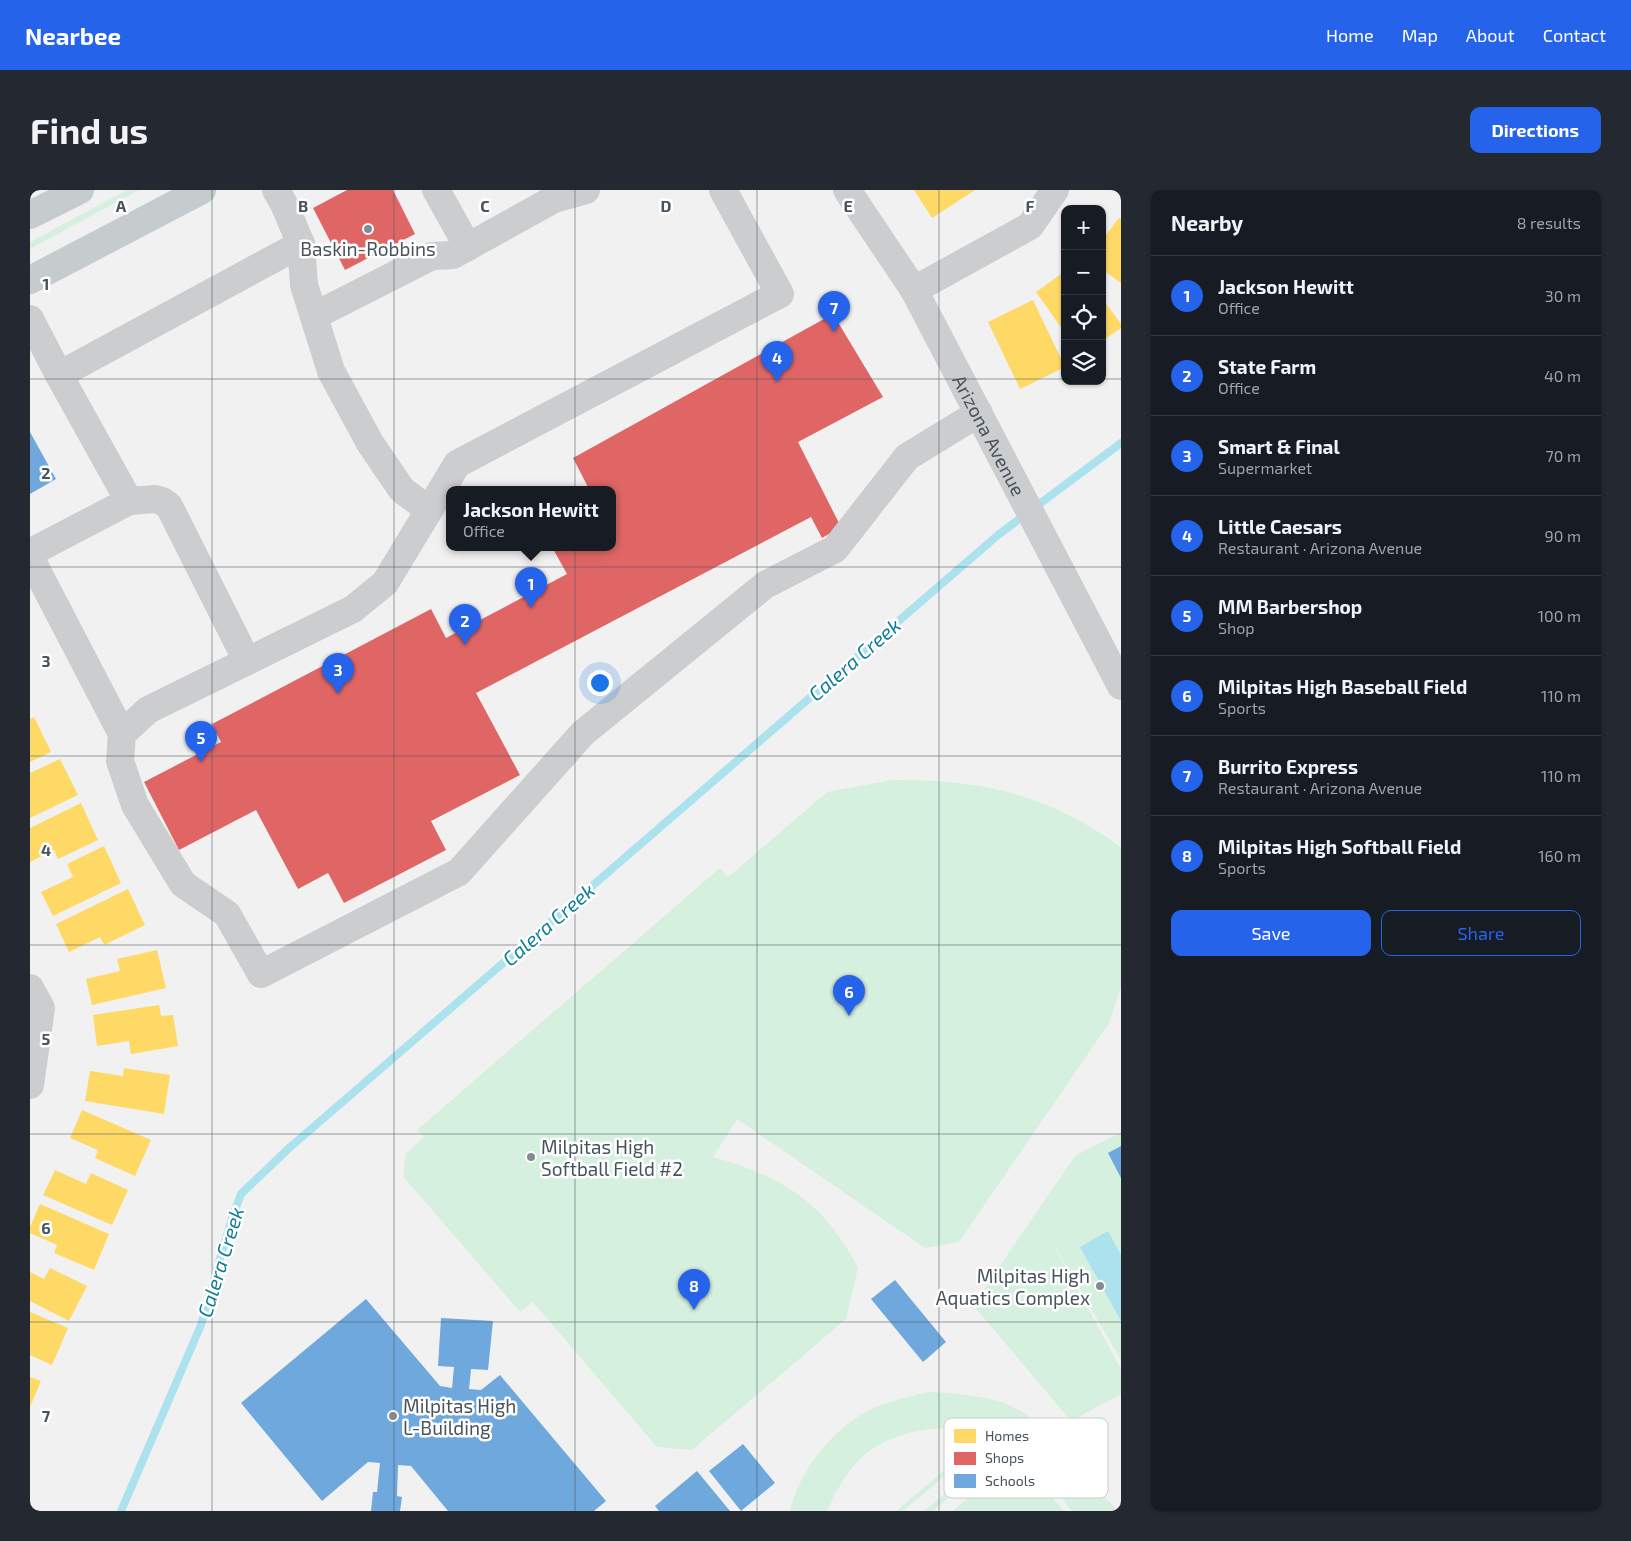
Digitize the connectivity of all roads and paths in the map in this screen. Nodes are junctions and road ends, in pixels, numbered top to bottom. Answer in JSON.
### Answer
{"nodes":[{"id":1,"x":80,"y":190,"type":"edge"},
{"id":2,"x":202,"y":190,"type":"edge"},
{"id":3,"x":276,"y":190,"type":"edge"},
{"id":4,"x":436,"y":190,"type":"edge"},
{"id":5,"x":586,"y":190,"type":"edge"},
{"id":6,"x":723,"y":190,"type":"edge"},
{"id":7,"x":848,"y":190,"type":"edge"},
{"id":8,"x":1055,"y":190,"type":"edge"},
{"id":9,"x":30,"y":216,"type":"edge"},
{"id":10,"x":301,"y":244,"type":"junction"},
{"id":11,"x":468,"y":247,"type":"junction"},
{"id":12,"x":30,"y":280,"type":"edge"},
{"id":13,"x":914,"y":290,"type":"junction"},
{"id":14,"x":314,"y":316,"type":"junction"},
{"id":15,"x":30,"y":320,"type":"edge"},
{"id":16,"x":59,"y":376,"type":"junction"},
{"id":17,"x":978,"y":413,"type":"junction"},
{"id":18,"x":129,"y":501,"type":"junction"},
{"id":19,"x":429,"y":510,"type":"junction"},
{"id":20,"x":247,"y":661,"type":"junction"},
{"id":21,"x":1121,"y":686,"type":"edge"},
{"id":22,"x":122,"y":734,"type":"junction"},
{"id":23,"x":30,"y":988,"type":"edge"},
{"id":24,"x":30,"y":1085,"type":"edge"}],
"edges":[{"from":1,"to":9,"type":"main road"},
{"from":2,"to":12,"type":"main road"},
{"from":3,"to":10,"type":"street"},
{"from":4,"to":11,"type":"street"},
{"from":5,"to":11,"type":"street"},
{"from":6,"to":19,"type":"street"},
{"from":7,"to":13,"type":"street","name":"Arizona Avenue"},
{"from":8,"to":13,"type":"street"},
{"from":10,"to":14,"type":"street"},
{"from":10,"to":16,"type":"street"},
{"from":11,"to":14,"type":"street"},
{"from":13,"to":17,"type":"street","name":"Arizona Avenue"},
{"from":14,"to":19,"type":"street"},
{"from":15,"to":16,"type":"street"},
{"from":16,"to":18,"type":"street"},
{"from":17,"to":21,"type":"street","name":"Arizona Avenue"},
{"from":17,"to":22,"type":"street"},
{"from":18,"to":20,"type":"street"},
{"from":18,"to":22,"type":"street"},
{"from":19,"to":20,"type":"street"},
{"from":20,"to":22,"type":"street"},
{"from":23,"to":24,"type":"street"}]}
